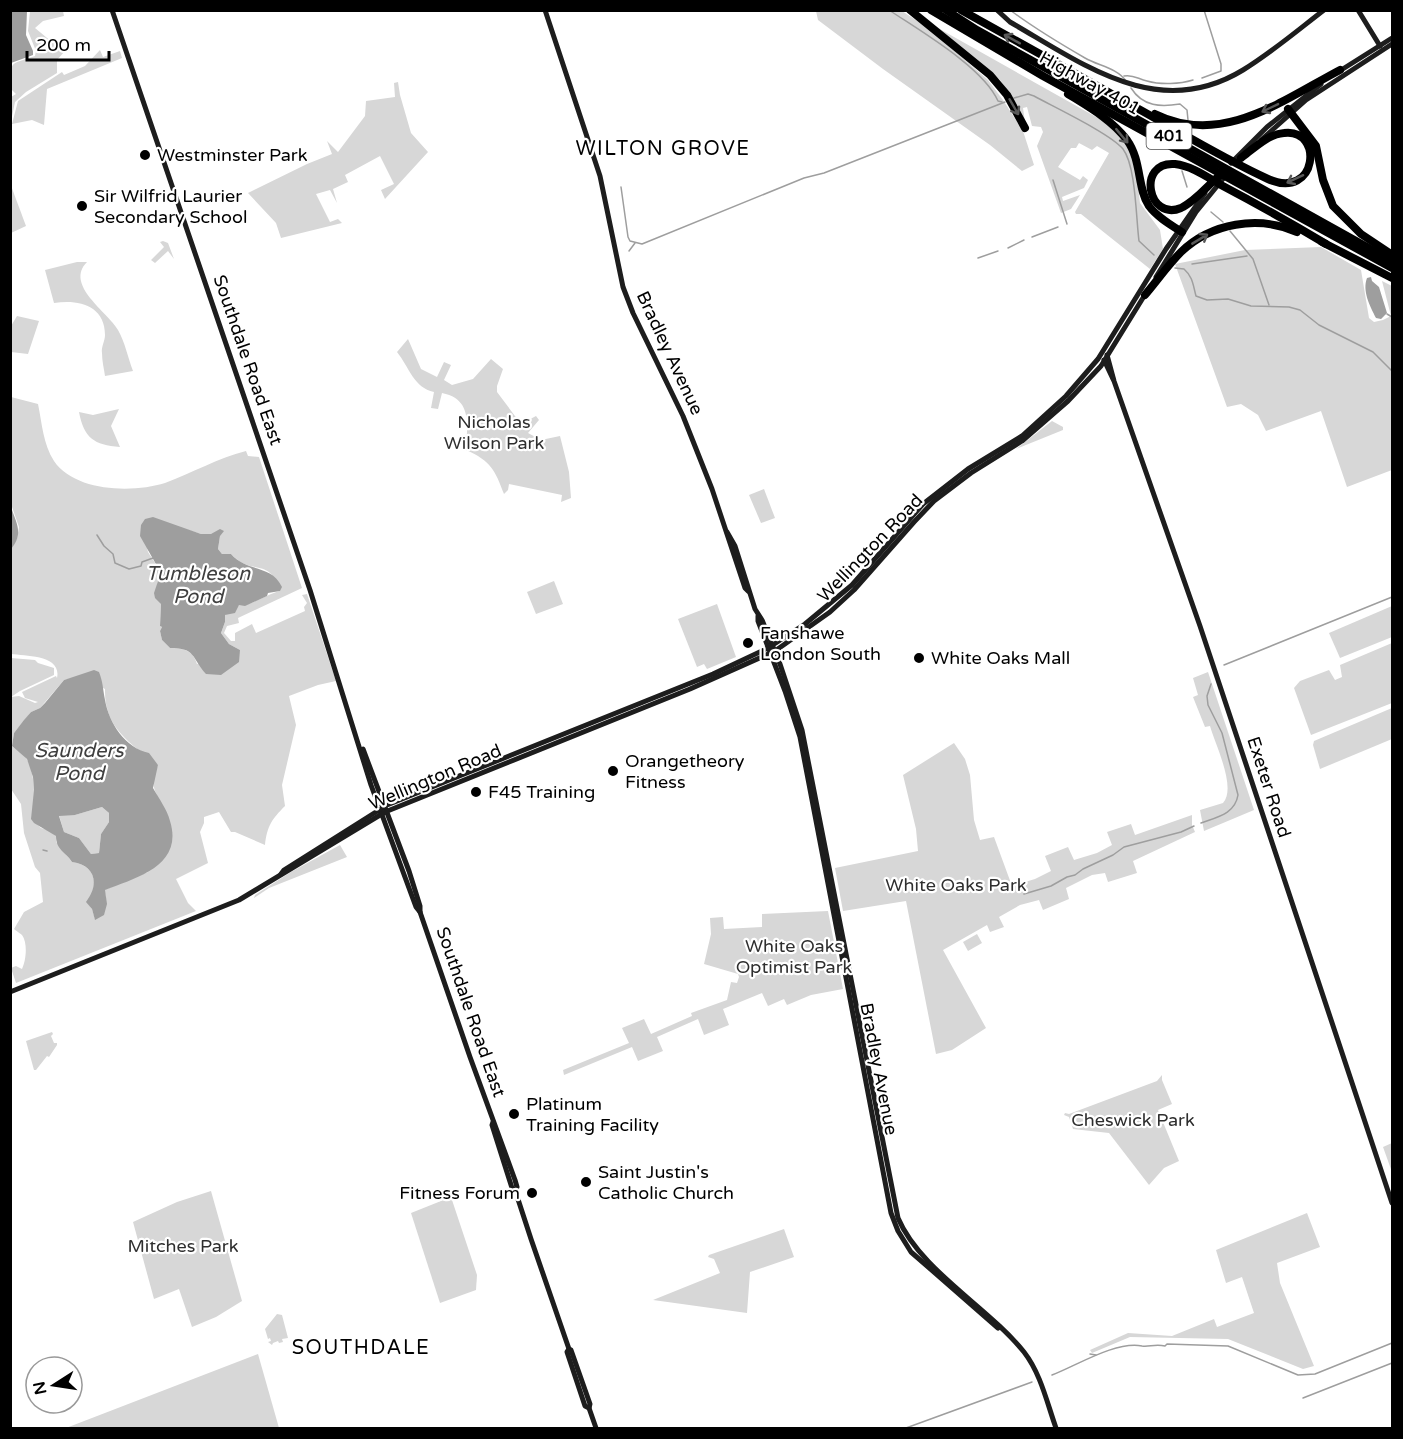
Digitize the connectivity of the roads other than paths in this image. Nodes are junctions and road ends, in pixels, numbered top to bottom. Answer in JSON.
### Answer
{"nodes":[{"id":1,"x":112,"y":10,"type":"edge"},
{"id":2,"x":545,"y":10,"type":"edge"},
{"id":3,"x":910,"y":10,"type":"edge"},
{"id":4,"x":931,"y":10,"type":"edge"},
{"id":5,"x":946,"y":10,"type":"edge"},
{"id":6,"x":961,"y":10,"type":"edge"},
{"id":7,"x":997,"y":10,"type":"edge"},
{"id":8,"x":1352,"y":10,"type":"edge"},
{"id":9,"x":1358,"y":10,"type":"edge"},
{"id":10,"x":1324,"y":11,"type":"edge"},
{"id":11,"x":1364,"y":19,"type":"junction"},
{"id":12,"x":1392,"y":38,"type":"edge"},
{"id":13,"x":1392,"y":44,"type":"edge"},
{"id":14,"x":1381,"y":47,"type":"junction"},
{"id":15,"x":1340,"y":70,"type":"junction"},
{"id":16,"x":1043,"y":76,"type":"junction"},
{"id":17,"x":1106,"y":92,"type":"junction"},
{"id":18,"x":1290,"y":110,"type":"junction"},
{"id":19,"x":1025,"y":128,"type":"dead end"},
{"id":20,"x":1239,"y":157,"type":"junction"},
{"id":21,"x":1220,"y":175,"type":"joint"},
{"id":22,"x":1211,"y":186,"type":"junction"},
{"id":23,"x":1180,"y":231,"type":"junction"},
{"id":24,"x":1326,"y":244,"type":"junction"},
{"id":25,"x":1392,"y":255,"type":"edge"},
{"id":26,"x":1392,"y":261,"type":"edge"},
{"id":27,"x":1392,"y":268,"type":"edge"},
{"id":28,"x":1392,"y":278,"type":"edge"},
{"id":29,"x":1145,"y":295,"type":"junction"},
{"id":30,"x":1104,"y":354,"type":"junction"},
{"id":31,"x":852,"y":588,"type":"junction"},
{"id":32,"x":771,"y":650,"type":"junction"},
{"id":33,"x":351,"y":720,"type":"junction"},
{"id":34,"x":460,"y":778,"type":"junction"},
{"id":35,"x":374,"y":793,"type":"junction"},
{"id":36,"x":398,"y":807,"type":"junction"},
{"id":37,"x":383,"y":811,"type":"junction"},
{"id":38,"x":371,"y":818,"type":"junction"},
{"id":39,"x":387,"y":825,"type":"junction"},
{"id":40,"x":393,"y":829,"type":"junction"},
{"id":41,"x":420,"y":912,"type":"junction"},
{"id":42,"x":10,"y":992,"type":"edge"},
{"id":43,"x":1392,"y":1203,"type":"edge"},
{"id":44,"x":596,"y":1428,"type":"edge"},
{"id":45,"x":1056,"y":1428,"type":"edge"}],
"edges":[{"from":1,"to":33,"type":"main road","name":"Southdale Road East"},
{"from":2,"to":32,"type":"main road","name":"Bradley Avenue"},
{"from":3,"to":19,"type":"highway","one_way":true},
{"from":4,"to":16,"type":"highway","name":"Highway 401","number":"401"},
{"from":5,"to":26,"type":"highway","name":"Highway 401","number":"401"},
{"from":17,"to":6,"type":"highway","one_way":true},
{"from":7,"to":10,"type":"main road"},
{"from":8,"to":11,"type":"main road"},
{"from":9,"to":11,"type":"main road"},
{"from":11,"to":14,"type":"main road"},
{"from":12,"to":14,"type":"main road"},
{"from":13,"to":14,"type":"main road"},
{"from":14,"to":15,"type":"main road"},
{"from":14,"to":18,"type":"main road"},
{"from":15,"to":17,"type":"highway","one_way":true},
{"from":15,"to":18,"type":"main road"},
{"from":16,"to":23,"type":"highway","one_way":true},
{"from":16,"to":27,"type":"highway","name":"Highway 401","number":"401"},
{"from":20,"to":17,"type":"highway","one_way":true},
{"from":18,"to":20,"type":"main road"},
{"from":18,"to":25,"type":"highway"},
{"from":20,"to":21,"type":"main road"},
{"from":20,"to":22,"type":"main road","name":"Wellington Road"},
{"from":21,"to":22,"type":"highway"},
{"from":22,"to":23,"type":"main road","name":"Wellington Road"},
{"from":22,"to":24,"type":"highway"},
{"from":23,"to":29,"type":"main road","name":"Wellington Road"},
{"from":23,"to":30,"type":"main road","name":"Wellington Road"},
{"from":24,"to":28,"type":"highway"},
{"from":29,"to":24,"type":"highway","one_way":true},
{"from":29,"to":30,"type":"main road","name":"Wellington Road"},
{"from":30,"to":31,"type":"main road","name":"Wellington Road"},
{"from":30,"to":31,"type":"main road","name":"Wellington Road"},
{"from":30,"to":43,"type":"main road","name":"Exeter Road"},
{"from":31,"to":32,"type":"main road","name":"Wellington Road"},
{"from":32,"to":34,"type":"main road","name":"Wellington Road"},
{"from":32,"to":45,"type":"main road","name":"Bradley Avenue"},
{"from":33,"to":35,"type":"main road","name":"Southdale Road East"},
{"from":33,"to":37,"type":"main road","name":"Southdale Road East"},
{"from":34,"to":36,"type":"main road","name":"Wellington Road"},
{"from":34,"to":37,"type":"main road","name":"Wellington Road"},
{"from":35,"to":37,"type":"main road","name":"Southdale Road East"},
{"from":35,"to":38,"type":"main road"},
{"from":36,"to":37,"type":"main road","name":"Wellington Road"},
{"from":36,"to":40,"type":"main road"},
{"from":37,"to":38,"type":"main road","name":"Wellington Road"},
{"from":37,"to":39,"type":"main road","name":"Southdale Road East"},
{"from":37,"to":40,"type":"main road","name":"Southdale Road East"},
{"from":38,"to":39,"type":"main road"},
{"from":38,"to":42,"type":"main road","name":"Wellington Road"},
{"from":39,"to":41,"type":"main road","name":"Southdale Road East"},
{"from":40,"to":41,"type":"main road","name":"Southdale Road East"},
{"from":41,"to":44,"type":"main road","name":"Southdale Road East"}]}
